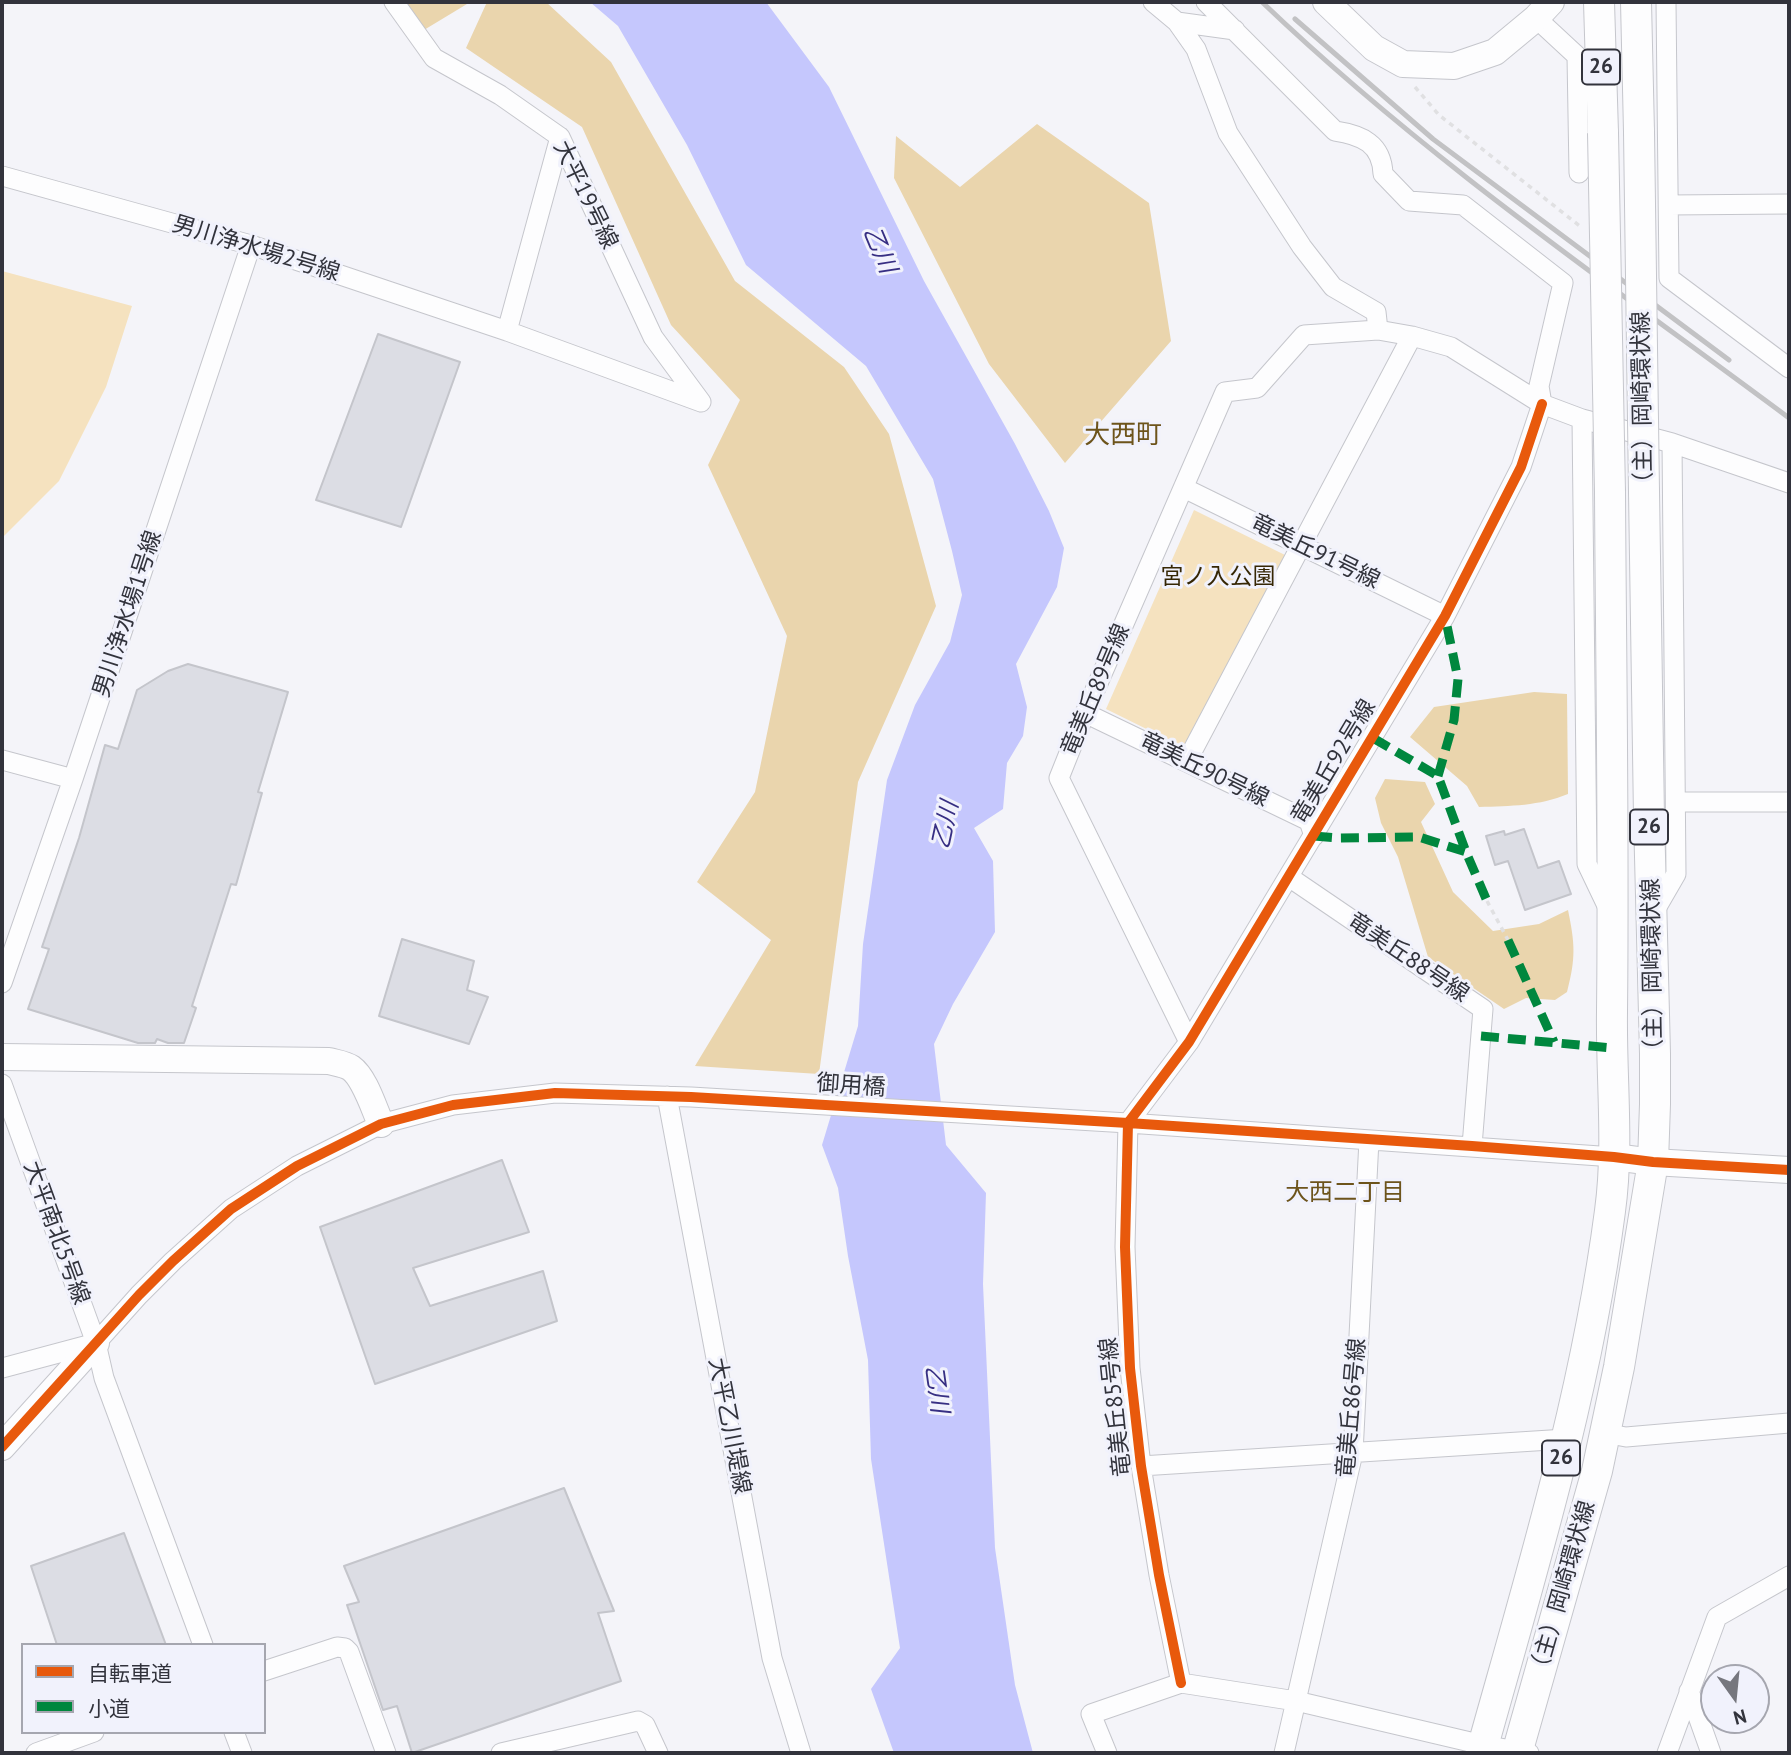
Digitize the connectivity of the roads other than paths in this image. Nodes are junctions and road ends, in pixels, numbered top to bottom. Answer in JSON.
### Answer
{"nodes":[{"id":1,"x":394,"y":2,"type":"edge"},
{"id":2,"x":1153,"y":2,"type":"edge"},
{"id":3,"x":1206,"y":2,"type":"edge"},
{"id":4,"x":1326,"y":2,"type":"edge"},
{"id":5,"x":1599,"y":2,"type":"edge"},
{"id":6,"x":1636,"y":2,"type":"edge"},
{"id":7,"x":1666,"y":2,"type":"edge"},
{"id":8,"x":1543,"y":10,"type":"edge"},
{"id":9,"x":1177,"y":22,"type":"junction"},
{"id":10,"x":1235,"y":30,"type":"junction"},
{"id":11,"x":560,"y":137,"type":"junction"},
{"id":12,"x":1579,"y":173,"type":"dead end"},
{"id":13,"x":2,"y":176,"type":"edge"},
{"id":14,"x":1789,"y":204,"type":"edge"},
{"id":15,"x":1669,"y":205,"type":"junction"},
{"id":16,"x":251,"y":245,"type":"junction"},
{"id":17,"x":507,"y":331,"type":"junction"},
{"id":18,"x":1378,"y":331,"type":"junction"},
{"id":19,"x":1412,"y":337,"type":"junction"},
{"id":20,"x":1789,"y":368,"type":"edge"},
{"id":21,"x":701,"y":402,"type":"joint"},
{"id":22,"x":1542,"y":404,"type":"junction"},
{"id":23,"x":1582,"y":419,"type":"junction"},
{"id":24,"x":1672,"y":443,"type":"junction"},
{"id":25,"x":1789,"y":482,"type":"edge"},
{"id":26,"x":1184,"y":488,"type":"junction"},
{"id":27,"x":1302,"y":545,"type":"junction"},
{"id":28,"x":1446,"y":616,"type":"junction"},
{"id":29,"x":1085,"y":713,"type":"junction"},
{"id":30,"x":2,"y":760,"type":"edge"},
{"id":31,"x":1187,"y":761,"type":"junction"},
{"id":32,"x":73,"y":779,"type":"junction"},
{"id":33,"x":1676,"y":802,"type":"junction"},
{"id":34,"x":1789,"y":802,"type":"edge"},
{"id":35,"x":1314,"y":836,"type":"junction"},
{"id":36,"x":1289,"y":877,"type":"junction"},
{"id":37,"x":1652,"y":916,"type":"junction"},
{"id":38,"x":1613,"y":919,"type":"junction"},
{"id":39,"x":2,"y":983,"type":"edge"},
{"id":40,"x":1189,"y":1042,"type":"junction"},
{"id":41,"x":2,"y":1057,"type":"edge"},
{"id":42,"x":2,"y":1084,"type":"edge"},
{"id":43,"x":667,"y":1096,"type":"junction"},
{"id":44,"x":1128,"y":1123,"type":"junction"},
{"id":45,"x":381,"y":1124,"type":"junction"},
{"id":46,"x":1369,"y":1140,"type":"junction"},
{"id":47,"x":1472,"y":1146,"type":"junction"},
{"id":48,"x":1614,"y":1157,"type":"junction"},
{"id":49,"x":1653,"y":1162,"type":"junction"},
{"id":50,"x":1789,"y":1170,"type":"edge"},
{"id":51,"x":96,"y":1343,"type":"junction"},
{"id":52,"x":2,"y":1368,"type":"edge"},
{"id":53,"x":1789,"y":1423,"type":"edge"},
{"id":54,"x":1604,"y":1433,"type":"junction"},
{"id":55,"x":1566,"y":1440,"type":"junction"},
{"id":56,"x":2,"y":1447,"type":"edge"},
{"id":57,"x":1353,"y":1453,"type":"junction"},
{"id":58,"x":1142,"y":1466,"type":"junction"},
{"id":59,"x":1789,"y":1576,"type":"edge"},
{"id":60,"x":202,"y":1643,"type":"edge"},
{"id":61,"x":266,"y":1670,"type":"edge"},
{"id":62,"x":1181,"y":1683,"type":"junction"},
{"id":63,"x":1689,"y":1691,"type":"junction"},
{"id":64,"x":1296,"y":1701,"type":"junction"},
{"id":65,"x":88,"y":1734,"type":"edge"},
{"id":66,"x":235,"y":1734,"type":"edge"},
{"id":67,"x":1482,"y":1749,"type":"edge"},
{"id":68,"x":36,"y":1753,"type":"edge"},
{"id":69,"x":242,"y":1753,"type":"edge"},
{"id":70,"x":386,"y":1753,"type":"edge"},
{"id":71,"x":501,"y":1753,"type":"edge"},
{"id":72,"x":658,"y":1753,"type":"edge"},
{"id":73,"x":801,"y":1753,"type":"edge"},
{"id":74,"x":1107,"y":1753,"type":"edge"},
{"id":75,"x":1284,"y":1753,"type":"edge"},
{"id":76,"x":1522,"y":1753,"type":"edge"},
{"id":77,"x":1667,"y":1753,"type":"edge"},
{"id":78,"x":1711,"y":1753,"type":"edge"}],
"edges":[{"from":1,"to":11,"type":"street","name":"大平19号線"},
{"from":2,"to":9,"type":"street"},
{"from":3,"to":10,"type":"street"},
{"from":4,"to":8,"type":"street"},
{"from":5,"to":38,"type":"main road","name":"（主）岡崎環状線","number":"26","bridge":true},
{"from":6,"to":37,"type":"main road","name":"（主）岡崎環状線","number":"26","bridge":true},
{"from":7,"to":15,"type":"street"},
{"from":8,"to":12,"type":"street"},
{"from":9,"to":10,"type":"street"},
{"from":9,"to":18,"type":"street"},
{"from":10,"to":22,"type":"street","name":"竜美丘92号線"},
{"from":11,"to":17,"type":"street"},
{"from":11,"to":21,"type":"street","name":"大平19号線"},
{"from":13,"to":16,"type":"street","name":"男川浄水場2号線"},
{"from":14,"to":15,"type":"street"},
{"from":15,"to":20,"type":"street"},
{"from":16,"to":17,"type":"street","name":"男川浄水場2号線"},
{"from":16,"to":32,"type":"street","name":"男川浄水場1号線"},
{"from":17,"to":21,"type":"street","name":"男川浄水場2号線"},
{"from":18,"to":19,"type":"street"},
{"from":18,"to":26,"type":"street","name":"竜美丘89号線"},
{"from":19,"to":22,"type":"street"},
{"from":19,"to":27,"type":"street"},
{"from":22,"to":23,"type":"street"},
{"from":22,"to":28,"type":"street","name":"竜美丘92号線"},
{"from":23,"to":24,"type":"street"},
{"from":23,"to":38,"type":"street"},
{"from":24,"to":25,"type":"street"},
{"from":24,"to":33,"type":"street"},
{"from":26,"to":27,"type":"street","name":"竜美丘91号線"},
{"from":26,"to":29,"type":"street","name":"竜美丘89号線"},
{"from":27,"to":28,"type":"street","name":"竜美丘91号線"},
{"from":27,"to":31,"type":"street"},
{"from":28,"to":35,"type":"street","name":"竜美丘92号線"},
{"from":29,"to":31,"type":"street","name":"竜美丘90号線"},
{"from":29,"to":40,"type":"street","name":"竜美丘89号線"},
{"from":30,"to":32,"type":"street"},
{"from":31,"to":35,"type":"street","name":"竜美丘90号線"},
{"from":32,"to":39,"type":"street","name":"男川浄水場1号線"},
{"from":33,"to":34,"type":"street"},
{"from":33,"to":37,"type":"street"},
{"from":35,"to":36,"type":"street","name":"竜美丘92号線"},
{"from":36,"to":40,"type":"street","name":"竜美丘92号線"},
{"from":36,"to":47,"type":"street","name":"竜美丘88号線"},
{"from":37,"to":49,"type":"main road","name":"（主）岡崎環状線","number":"26"},
{"from":38,"to":48,"type":"main road","name":"（主）岡崎環状線","number":"26"},
{"from":40,"to":44,"type":"street","name":"竜美丘92号線"},
{"from":41,"to":45,"type":"street"},
{"from":42,"to":51,"type":"street","name":"大平南北5号線"},
{"from":43,"to":44,"type":"street","name":"御用橋"},
{"from":43,"to":45,"type":"street","name":"御用橋"},
{"from":43,"to":73,"type":"street","name":"大平乙川堤線"},
{"from":44,"to":46,"type":"street","name":"御用橋"},
{"from":44,"to":58,"type":"street","name":"竜美丘85号線"},
{"from":45,"to":51,"type":"street","name":"御用橋"},
{"from":46,"to":47,"type":"street","name":"御用橋"},
{"from":46,"to":57,"type":"street","name":"竜美丘86号線"},
{"from":47,"to":48,"type":"street","name":"御用橋"},
{"from":48,"to":49,"type":"street"},
{"from":48,"to":55,"type":"main road","name":"（主）岡崎環状線","number":"26"},
{"from":49,"to":50,"type":"street"},
{"from":49,"to":54,"type":"main road","name":"（主）岡崎環状線","number":"26"},
{"from":51,"to":52,"type":"street"},
{"from":51,"to":56,"type":"street"},
{"from":51,"to":60,"type":"street","name":"大平南北5号線"},
{"from":53,"to":54,"type":"street"},
{"from":54,"to":76,"type":"main road","name":"（主）岡崎環状線","number":"26"},
{"from":55,"to":57,"type":"street"},
{"from":55,"to":67,"type":"main road","name":"（主）岡崎環状線","number":"26"},
{"from":57,"to":58,"type":"street"},
{"from":57,"to":64,"type":"street","name":"竜美丘86号線"},
{"from":58,"to":62,"type":"street","name":"竜美丘85号線"},
{"from":59,"to":63,"type":"street"},
{"from":61,"to":70,"type":"street"},
{"from":62,"to":64,"type":"street"},
{"from":62,"to":74,"type":"street"},
{"from":63,"to":77,"type":"street"},
{"from":63,"to":78,"type":"street"},
{"from":64,"to":67,"type":"street"},
{"from":64,"to":75,"type":"street","name":"竜美丘86号線"},
{"from":65,"to":68,"type":"street"},
{"from":66,"to":69,"type":"street"},
{"from":67,"to":76,"type":"street"},
{"from":71,"to":72,"type":"street"}]}
